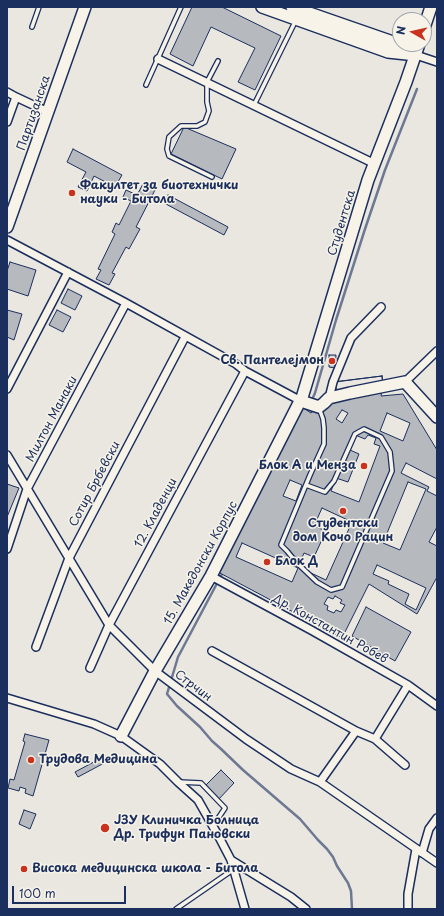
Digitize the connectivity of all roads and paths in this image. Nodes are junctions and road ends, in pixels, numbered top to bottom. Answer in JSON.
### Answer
{"nodes":[{"id":1,"x":39,"y":7,"type":"edge"},
{"id":2,"x":85,"y":7,"type":"edge"},
{"id":3,"x":182,"y":7,"type":"edge"},
{"id":4,"x":262,"y":7,"type":"edge"},
{"id":5,"x":292,"y":7,"type":"edge"},
{"id":6,"x":297,"y":19,"type":"junction"},
{"id":7,"x":32,"y":27,"type":"dead end"},
{"id":8,"x":392,"y":41,"type":"edge"},
{"id":9,"x":392,"y":52,"type":"edge"},
{"id":10,"x":416,"y":52,"type":"edge"},
{"id":11,"x":422,"y":52,"type":"edge"},
{"id":12,"x":158,"y":59,"type":"junction"},
{"id":13,"x":218,"y":61,"type":"dead end"},
{"id":14,"x":437,"y":62,"type":"edge"},
{"id":15,"x":207,"y":82,"type":"junction"},
{"id":16,"x":146,"y":85,"type":"dead end"},
{"id":17,"x":7,"y":92,"type":"edge"},
{"id":18,"x":16,"y":97,"type":"junction"},
{"id":19,"x":254,"y":105,"type":"junction"},
{"id":20,"x":48,"y":112,"type":"junction"},
{"id":21,"x":7,"y":122,"type":"edge"},
{"id":22,"x":375,"y":164,"type":"junction"},
{"id":23,"x":212,"y":177,"type":"dead end"},
{"id":24,"x":7,"y":227,"type":"edge"},
{"id":25,"x":7,"y":240,"type":"edge"},
{"id":26,"x":68,"y":272,"type":"junction"},
{"id":27,"x":126,"y":304,"type":"junction"},
{"id":28,"x":381,"y":307,"type":"dead end"},
{"id":29,"x":185,"y":337,"type":"junction"},
{"id":30,"x":437,"y":350,"type":"edge"},
{"id":31,"x":245,"y":371,"type":"junction"},
{"id":32,"x":405,"y":382,"type":"junction"},
{"id":33,"x":7,"y":389,"type":"edge"},
{"id":34,"x":329,"y":398,"type":"junction"},
{"id":35,"x":300,"y":401,"type":"junction"},
{"id":36,"x":318,"y":406,"type":"junction"},
{"id":37,"x":437,"y":417,"type":"edge"},
{"id":38,"x":7,"y":455,"type":"edge"},
{"id":39,"x":306,"y":485,"type":"junction"},
{"id":40,"x":27,"y":489,"type":"junction"},
{"id":41,"x":7,"y":549,"type":"edge"},
{"id":42,"x":69,"y":558,"type":"junction"},
{"id":43,"x":211,"y":576,"type":"junction"},
{"id":44,"x":108,"y":625,"type":"junction"},
{"id":45,"x":36,"y":647,"type":"dead end"},
{"id":46,"x":212,"y":651,"type":"dead end"},
{"id":47,"x":90,"y":668,"type":"dead end"},
{"id":48,"x":155,"y":671,"type":"junction"},
{"id":49,"x":408,"y":685,"type":"junction"},
{"id":50,"x":7,"y":698,"type":"edge"},
{"id":51,"x":437,"y":705,"type":"edge"},
{"id":52,"x":356,"y":731,"type":"junction"},
{"id":53,"x":121,"y":736,"type":"junction"},
{"id":54,"x":375,"y":739,"type":"junction"},
{"id":55,"x":405,"y":765,"type":"dead end"},
{"id":56,"x":178,"y":782,"type":"junction"},
{"id":57,"x":320,"y":782,"type":"junction"},
{"id":58,"x":437,"y":818,"type":"edge"},
{"id":59,"x":213,"y":826,"type":"junction"},
{"id":60,"x":419,"y":851,"type":"junction"},
{"id":61,"x":231,"y":860,"type":"junction"},
{"id":62,"x":437,"y":863,"type":"edge"},
{"id":63,"x":234,"y":869,"type":"junction"},
{"id":64,"x":176,"y":909,"type":"edge"},
{"id":65,"x":245,"y":909,"type":"edge"},
{"id":66,"x":306,"y":909,"type":"edge"},
{"id":67,"x":408,"y":909,"type":"edge"}],
"edges":[{"from":1,"to":7,"type":"lane"},
{"from":2,"to":20,"type":"street","name":"Партизанска"},
{"from":3,"to":12,"type":"lane"},
{"from":4,"to":6,"type":"street"},
{"from":5,"to":8,"type":"street"},
{"from":6,"to":9,"type":"street"},
{"from":6,"to":19,"type":"lane"},
{"from":10,"to":22,"type":"street","name":"Студентска"},
{"from":11,"to":14,"type":"street"},
{"from":12,"to":15,"type":"street"},
{"from":12,"to":16,"type":"lane"},
{"from":13,"to":15,"type":"lane"},
{"from":15,"to":19,"type":"street"},
{"from":15,"to":23,"type":"lane"},
{"from":17,"to":18,"type":"street"},
{"from":18,"to":20,"type":"street"},
{"from":18,"to":21,"type":"street"},
{"from":19,"to":22,"type":"street"},
{"from":20,"to":24,"type":"street","name":"Партизанска"},
{"from":22,"to":35,"type":"street","name":"Студентска"},
{"from":25,"to":26,"type":"street"},
{"from":26,"to":27,"type":"street"},
{"from":26,"to":33,"type":"street"},
{"from":27,"to":29,"type":"street"},
{"from":27,"to":40,"type":"street","name":"Милтон Манаки"},
{"from":28,"to":34,"type":"street"},
{"from":29,"to":31,"type":"street"},
{"from":29,"to":42,"type":"street","name":"Сотир Брбевски"},
{"from":30,"to":32,"type":"street"},
{"from":31,"to":35,"type":"street"},
{"from":31,"to":44,"type":"street","name":"12. Кладенци"},
{"from":32,"to":34,"type":"street"},
{"from":32,"to":37,"type":"street"},
{"from":34,"to":36,"type":"street"},
{"from":35,"to":36,"type":"street"},
{"from":35,"to":43,"type":"street","name":"15. Македонски Корпус"},
{"from":36,"to":39,"type":"lane"},
{"from":38,"to":40,"type":"street","name":"Стрчин"},
{"from":39,"to":39,"type":"lane"},
{"from":40,"to":41,"type":"street","name":"Милтон Манаки"},
{"from":40,"to":42,"type":"street","name":"Стрчин"},
{"from":42,"to":44,"type":"street","name":"Стрчин"},
{"from":42,"to":45,"type":"street","name":"Сотир Брбевски"},
{"from":43,"to":48,"type":"street","name":"15. Македонски Корпус"},
{"from":43,"to":49,"type":"street","name":"Др. Константин Робев"},
{"from":44,"to":47,"type":"street","name":"12. Кладенци"},
{"from":44,"to":48,"type":"street","name":"Стрчин"},
{"from":46,"to":52,"type":"street"},
{"from":48,"to":53,"type":"street","name":"15. Македонски Корпус"},
{"from":48,"to":57,"type":"street","name":"Стрчин"},
{"from":49,"to":51,"type":"street","name":"Др. Константин Робев"},
{"from":49,"to":54,"type":"street"},
{"from":50,"to":53,"type":"street"},
{"from":52,"to":54,"type":"street"},
{"from":52,"to":57,"type":"street"},
{"from":53,"to":56,"type":"street"},
{"from":54,"to":55,"type":"street"},
{"from":56,"to":59,"type":"street"},
{"from":56,"to":59,"type":"lane"},
{"from":57,"to":60,"type":"street","name":"Стрчин"},
{"from":58,"to":60,"type":"street"},
{"from":59,"to":61,"type":"street"},
{"from":60,"to":62,"type":"street","name":"Стрчин"},
{"from":60,"to":67,"type":"street"},
{"from":61,"to":63,"type":"street"},
{"from":61,"to":66,"type":"street"},
{"from":63,"to":64,"type":"lane"},
{"from":63,"to":65,"type":"street"}]}
